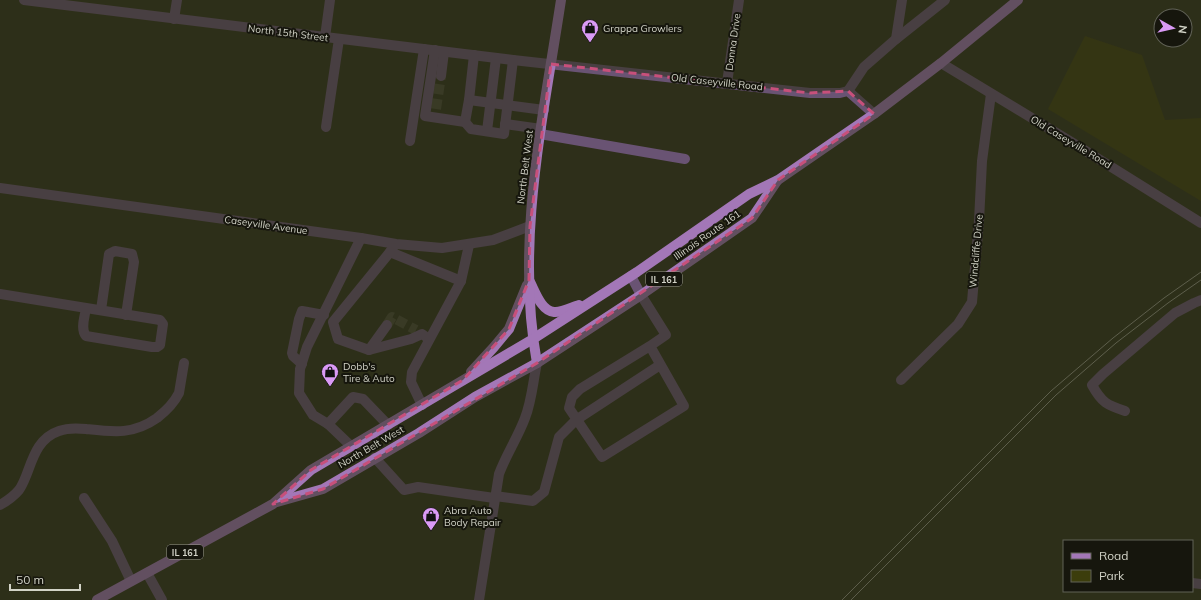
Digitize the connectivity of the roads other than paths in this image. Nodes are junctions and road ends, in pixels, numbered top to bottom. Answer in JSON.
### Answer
{"nodes":[{"id":1,"x":24,"y":0,"type":"edge"},
{"id":2,"x":177,"y":0,"type":"edge"},
{"id":3,"x":330,"y":0,"type":"edge"},
{"id":4,"x":561,"y":0,"type":"edge"},
{"id":5,"x":739,"y":0,"type":"edge"},
{"id":6,"x":902,"y":0,"type":"edge"},
{"id":7,"x":945,"y":0,"type":"edge"},
{"id":8,"x":1018,"y":0,"type":"edge"},
{"id":9,"x":174,"y":19,"type":"junction"},
{"id":10,"x":325,"y":37,"type":"junction"},
{"id":11,"x":339,"y":39,"type":"junction"},
{"id":12,"x":896,"y":39,"type":"junction"},
{"id":13,"x":424,"y":49,"type":"junction"},
{"id":14,"x":439,"y":51,"type":"junction"},
{"id":15,"x":474,"y":55,"type":"junction"},
{"id":16,"x":496,"y":58,"type":"junction"},
{"id":17,"x":513,"y":60,"type":"junction"},
{"id":18,"x":941,"y":63,"type":"junction"},
{"id":19,"x":551,"y":64,"type":"junction"},
{"id":20,"x":441,"y":76,"type":"tunnel mouth"},
{"id":21,"x":727,"y":83,"type":"junction"},
{"id":22,"x":848,"y":91,"type":"junction"},
{"id":23,"x":991,"y":94,"type":"junction"},
{"id":24,"x":469,"y":100,"type":"junction"},
{"id":25,"x":491,"y":102,"type":"junction"},
{"id":26,"x":508,"y":105,"type":"junction"},
{"id":27,"x":544,"y":110,"type":"junction"},
{"id":28,"x":874,"y":114,"type":"junction"},
{"id":29,"x":466,"y":122,"type":"junction"},
{"id":30,"x":505,"y":124,"type":"junction"},
{"id":31,"x":326,"y":127,"type":"dead end"},
{"id":32,"x":487,"y":131,"type":"junction"},
{"id":33,"x":541,"y":132,"type":"junction"},
{"id":34,"x":410,"y":141,"type":"dead end"},
{"id":35,"x":684,"y":159,"type":"dead end"},
{"id":36,"x":778,"y":180,"type":"junction"},
{"id":37,"x":0,"y":188,"type":"edge"},
{"id":38,"x":1201,"y":223,"type":"edge"},
{"id":39,"x":530,"y":226,"type":"junction"},
{"id":40,"x":361,"y":238,"type":"junction"},
{"id":41,"x":469,"y":245,"type":"junction"},
{"id":42,"x":393,"y":248,"type":"junction"},
{"id":43,"x":631,"y":276,"type":"junction"},
{"id":44,"x":529,"y":280,"type":"junction"},
{"id":45,"x":461,"y":281,"type":"junction"},
{"id":46,"x":0,"y":294,"type":"edge"},
{"id":47,"x":641,"y":295,"type":"junction"},
{"id":48,"x":594,"y":300,"type":"junction"},
{"id":49,"x":1201,"y":300,"type":"edge"},
{"id":50,"x":86,"y":308,"type":"junction"},
{"id":51,"x":101,"y":310,"type":"junction"},
{"id":52,"x":126,"y":315,"type":"junction"},
{"id":53,"x":324,"y":315,"type":"junction"},
{"id":54,"x":387,"y":325,"type":"tunnel mouth"},
{"id":55,"x":422,"y":335,"type":"junction"},
{"id":56,"x":533,"y":339,"type":"junction"},
{"id":57,"x":650,"y":346,"type":"junction"},
{"id":58,"x":369,"y":350,"type":"junction"},
{"id":59,"x":184,"y":363,"type":"dead end"},
{"id":60,"x":537,"y":363,"type":"junction"},
{"id":61,"x":302,"y":364,"type":"junction"},
{"id":62,"x":660,"y":364,"type":"junction"},
{"id":63,"x":463,"y":380,"type":"junction"},
{"id":64,"x":901,"y":380,"type":"dead end"},
{"id":65,"x":422,"y":405,"type":"junction"},
{"id":66,"x":1125,"y":411,"type":"dead end"},
{"id":67,"x":576,"y":420,"type":"junction"},
{"id":68,"x":328,"y":424,"type":"junction"},
{"id":69,"x":388,"y":426,"type":"junction"},
{"id":70,"x":352,"y":446,"type":"junction"},
{"id":71,"x":375,"y":458,"type":"junction"},
{"id":72,"x":495,"y":497,"type":"junction"},
{"id":73,"x":84,"y":498,"type":"dead end"},
{"id":74,"x":273,"y":504,"type":"junction"},
{"id":75,"x":0,"y":505,"type":"edge"},
{"id":76,"x":146,"y":573,"type":"junction"},
{"id":77,"x":131,"y":581,"type":"junction"},
{"id":78,"x":97,"y":600,"type":"edge"},
{"id":79,"x":162,"y":600,"type":"edge"},
{"id":80,"x":479,"y":600,"type":"edge"}],
"edges":[{"from":1,"to":9,"type":"street","name":"North 15th Street"},
{"from":2,"to":9,"type":"street"},
{"from":3,"to":10,"type":"street"},
{"from":4,"to":19,"type":"main road","name":"North Belt West"},
{"from":5,"to":21,"type":"street","name":"Donna Drive"},
{"from":6,"to":12,"type":"street"},
{"from":7,"to":12,"type":"street"},
{"from":8,"to":18,"type":"main road","name":"Illinois Route 161","number":"IL 161"},
{"from":9,"to":10,"type":"street","name":"North 15th Street"},
{"from":10,"to":11,"type":"street","name":"North 15th Street"},
{"from":11,"to":13,"type":"street","name":"North 15th Street"},
{"from":11,"to":31,"type":"street"},
{"from":12,"to":22,"type":"street"},
{"from":13,"to":14,"type":"street","name":"North 15th Street"},
{"from":13,"to":34,"type":"street"},
{"from":14,"to":15,"type":"street","name":"North 15th Street"},
{"from":14,"to":20,"type":"street"},
{"from":14,"to":29,"type":"street"},
{"from":15,"to":16,"type":"street","name":"North 15th Street"},
{"from":15,"to":24,"type":"street"},
{"from":16,"to":17,"type":"street","name":"North 15th Street"},
{"from":16,"to":25,"type":"street"},
{"from":17,"to":19,"type":"street","name":"North 15th Street"},
{"from":17,"to":26,"type":"street"},
{"from":18,"to":23,"type":"street","name":"Old Caseyville Road"},
{"from":18,"to":28,"type":"main road","name":"Illinois Route 161","number":"IL 161"},
{"from":19,"to":21,"type":"street","name":"Old Caseyville Road"},
{"from":19,"to":27,"type":"main road","name":"North Belt West"},
{"from":21,"to":22,"type":"street","name":"Old Caseyville Road"},
{"from":22,"to":28,"type":"street"},
{"from":23,"to":38,"type":"street","name":"Old Caseyville Road"},
{"from":23,"to":64,"type":"street","name":"Windcliffe Drive"},
{"from":24,"to":25,"type":"street"},
{"from":24,"to":29,"type":"street"},
{"from":25,"to":26,"type":"street"},
{"from":25,"to":32,"type":"street"},
{"from":26,"to":27,"type":"street"},
{"from":26,"to":30,"type":"street"},
{"from":27,"to":33,"type":"main road","name":"North Belt West"},
{"from":28,"to":36,"type":"main road","name":"Illinois Route 161","number":"IL 161"},
{"from":29,"to":32,"type":"street"},
{"from":30,"to":32,"type":"street"},
{"from":30,"to":33,"type":"street"},
{"from":33,"to":35,"type":"street"},
{"from":33,"to":39,"type":"main road","name":"North Belt West"},
{"from":36,"to":43,"type":"main road","name":"Illinois Route 161","number":"IL 161"},
{"from":36,"to":47,"type":"main road","name":"Illinois Route 161","number":"IL 161"},
{"from":37,"to":40,"type":"street","name":"Caseyville Avenue"},
{"from":39,"to":41,"type":"street","name":"Caseyville Avenue"},
{"from":39,"to":44,"type":"main road","name":"North Belt West"},
{"from":40,"to":42,"type":"street","name":"Caseyville Avenue"},
{"from":40,"to":53,"type":"street"},
{"from":41,"to":42,"type":"street","name":"Caseyville Avenue"},
{"from":41,"to":45,"type":"street"},
{"from":42,"to":45,"type":"street"},
{"from":42,"to":58,"type":"street"},
{"from":43,"to":47,"type":"street"},
{"from":43,"to":48,"type":"main road","name":"Illinois Route 161","number":"IL 161"},
{"from":44,"to":48,"type":"main road"},
{"from":44,"to":56,"type":"main road","name":"North Belt West"},
{"from":44,"to":63,"type":"main road"},
{"from":45,"to":55,"type":"street"},
{"from":46,"to":50,"type":"street"},
{"from":47,"to":57,"type":"street"},
{"from":47,"to":60,"type":"main road","name":"Illinois Route 161","number":"IL 161"},
{"from":48,"to":56,"type":"main road","name":"Illinois Route 161","number":"IL 161"},
{"from":49,"to":66,"type":"street"},
{"from":50,"to":51,"type":"street"},
{"from":50,"to":52,"type":"street"},
{"from":51,"to":52,"type":"street"},
{"from":51,"to":52,"type":"street"},
{"from":53,"to":61,"type":"street"},
{"from":53,"to":61,"type":"street"},
{"from":54,"to":58,"type":"street"},
{"from":55,"to":58,"type":"street"},
{"from":55,"to":65,"type":"street"},
{"from":56,"to":60,"type":"main road","name":"North Belt West"},
{"from":56,"to":63,"type":"main road","name":"North Belt West","number":"IL 161"},
{"from":57,"to":62,"type":"street"},
{"from":57,"to":67,"type":"street"},
{"from":59,"to":75,"type":"street"},
{"from":60,"to":71,"type":"main road","name":"North Belt West","number":"IL 161"},
{"from":60,"to":72,"type":"street"},
{"from":61,"to":68,"type":"street"},
{"from":62,"to":67,"type":"street"},
{"from":62,"to":67,"type":"street"},
{"from":63,"to":65,"type":"main road","name":"North Belt West","number":"IL 161"},
{"from":65,"to":69,"type":"main road","name":"North Belt West","number":"IL 161"},
{"from":67,"to":72,"type":"street"},
{"from":68,"to":69,"type":"street"},
{"from":68,"to":70,"type":"street"},
{"from":69,"to":70,"type":"main road","name":"North Belt West","number":"IL 161"},
{"from":70,"to":74,"type":"main road","name":"North Belt West","number":"IL 161"},
{"from":71,"to":72,"type":"street"},
{"from":71,"to":74,"type":"main road","name":"North Belt West","number":"IL 161"},
{"from":72,"to":80,"type":"street"},
{"from":73,"to":77,"type":"street"},
{"from":74,"to":76,"type":"main road","name":"North Belt West","number":"IL 161"},
{"from":76,"to":77,"type":"main road","name":"North Belt West","number":"IL 161"},
{"from":76,"to":79,"type":"street"},
{"from":77,"to":78,"type":"main road","name":"North Belt West","number":"IL 161"}]}
